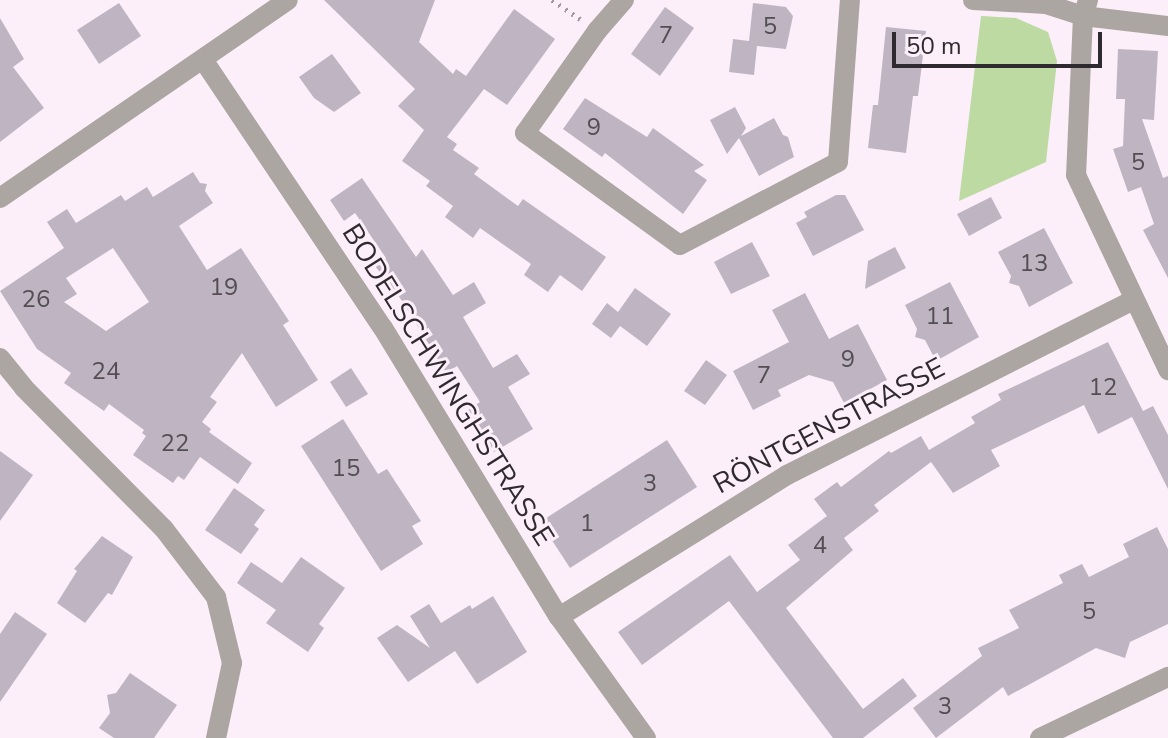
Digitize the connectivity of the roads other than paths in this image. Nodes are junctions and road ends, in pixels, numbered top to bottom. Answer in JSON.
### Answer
{"nodes":[{"id":1,"x":288,"y":0,"type":"edge"},
{"id":2,"x":624,"y":0,"type":"edge"},
{"id":3,"x":850,"y":0,"type":"edge"},
{"id":4,"x":973,"y":0,"type":"edge"},
{"id":5,"x":1083,"y":5,"type":"edge"},
{"id":6,"x":1168,"y":26,"type":"edge"},
{"id":7,"x":204,"y":61,"type":"junction"},
{"id":8,"x":0,"y":198,"type":"edge"},
{"id":9,"x":1133,"y":300,"type":"junction"},
{"id":10,"x":0,"y":358,"type":"edge"},
{"id":11,"x":1168,"y":370,"type":"edge"},
{"id":12,"x":559,"y":617,"type":"junction"},
{"id":13,"x":1168,"y":677,"type":"edge"},
{"id":14,"x":216,"y":738,"type":"edge"},
{"id":15,"x":646,"y":738,"type":"edge"},
{"id":16,"x":1040,"y":738,"type":"edge"}],
"edges":[{"from":1,"to":7,"type":"street"},
{"from":2,"to":3,"type":"street"},
{"from":4,"to":5,"type":"street"},
{"from":5,"to":6,"type":"street"},
{"from":5,"to":9,"type":"street"},
{"from":7,"to":8,"type":"street"},
{"from":7,"to":12,"type":"street","name":"BODELSCHWINGHSTRASSE"},
{"from":9,"to":11,"type":"street"},
{"from":9,"to":12,"type":"street","name":"RÖNTGENSTRASSE"},
{"from":10,"to":14,"type":"street"},
{"from":12,"to":15,"type":"street","name":"BODELSCHWINGHSTRASSE"},
{"from":13,"to":16,"type":"street"}]}
